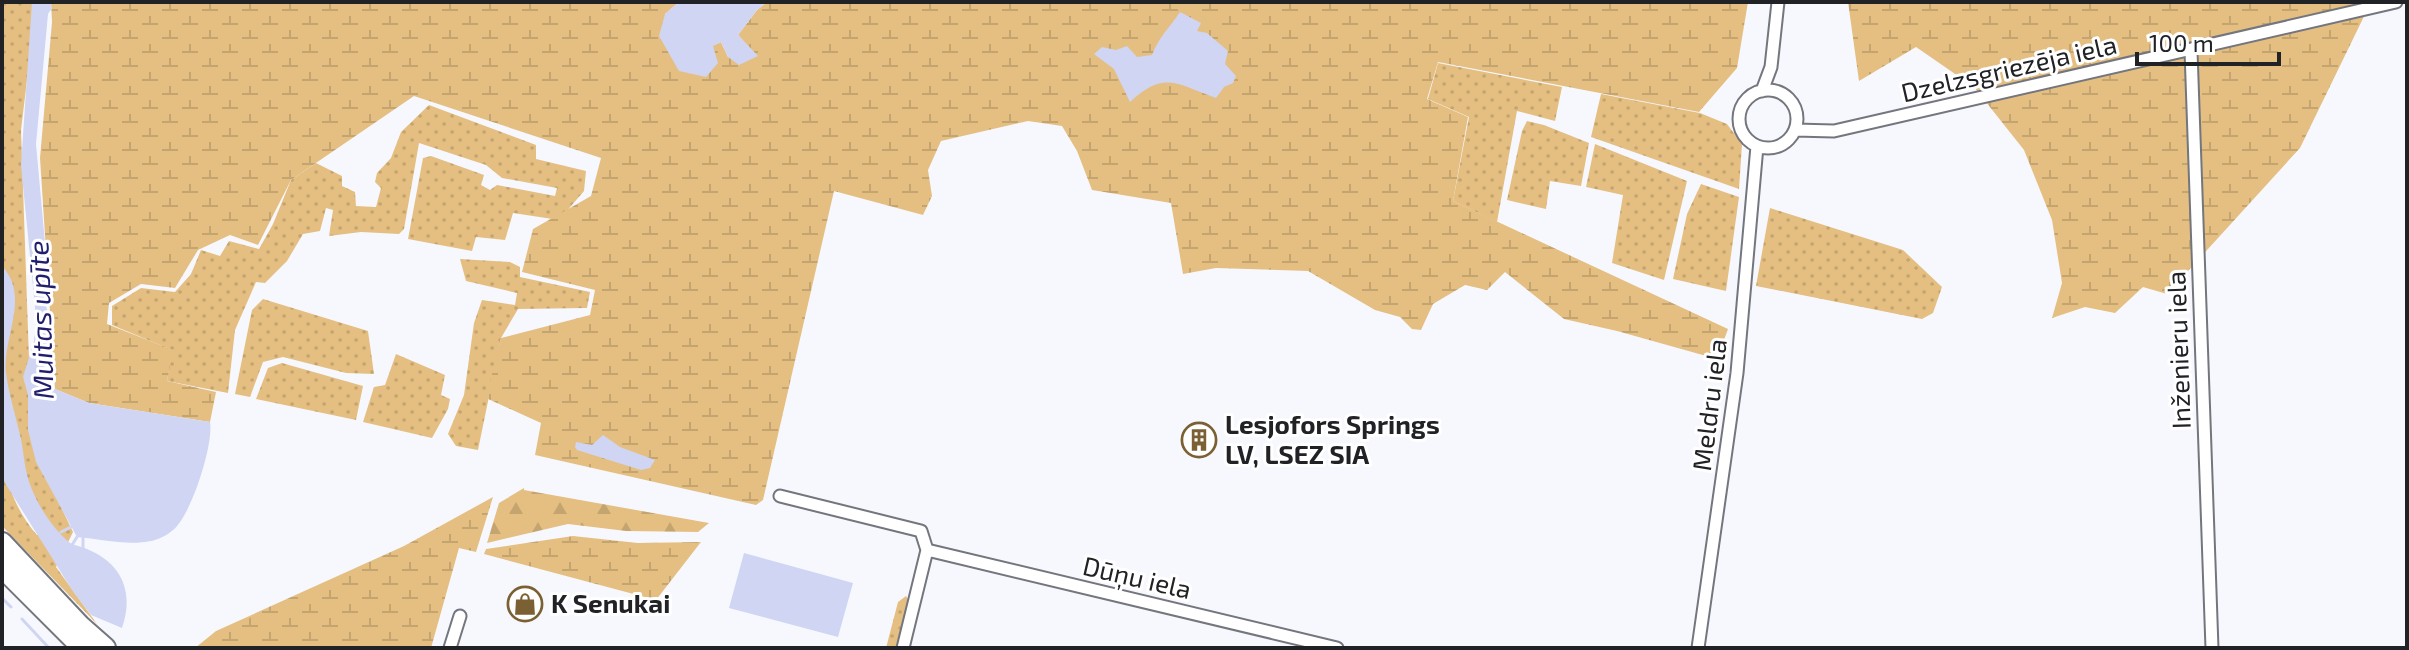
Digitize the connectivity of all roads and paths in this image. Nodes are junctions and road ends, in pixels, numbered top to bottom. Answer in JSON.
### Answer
{"nodes":[{"id":1,"x":1778,"y":2,"type":"edge"},
{"id":2,"x":2396,"y":2,"type":"edge"},
{"id":3,"x":2191,"y":51,"type":"junction"},
{"id":4,"x":1768,"y":91,"type":"junction"},
{"id":5,"x":1796,"y":124,"type":"junction"},
{"id":6,"x":1763,"y":147,"type":"junction"},
{"id":7,"x":780,"y":496,"type":"dead end"},
{"id":8,"x":2,"y":543,"type":"edge"},
{"id":9,"x":927,"y":550,"type":"junction"},
{"id":10,"x":2,"y":567,"type":"edge"},
{"id":11,"x":460,"y":616,"type":"dead end"},
{"id":12,"x":83,"y":648,"type":"edge"},
{"id":13,"x":105,"y":648,"type":"edge"},
{"id":14,"x":450,"y":648,"type":"edge"},
{"id":15,"x":903,"y":648,"type":"edge"},
{"id":16,"x":1337,"y":648,"type":"edge"},
{"id":17,"x":1698,"y":648,"type":"edge"},
{"id":18,"x":2212,"y":648,"type":"edge"}],
"edges":[{"from":1,"to":4,"type":"street"},
{"from":2,"to":3,"type":"street","name":"Dzelzsgriezēja iela"},
{"from":3,"to":5,"type":"street","name":"Dzelzsgriezēja iela"},
{"from":3,"to":18,"type":"street","name":"Inženieru iela"},
{"from":4,"to":5,"type":"street"},
{"from":4,"to":6,"type":"street"},
{"from":5,"to":6,"type":"street"},
{"from":6,"to":17,"type":"street","name":"Meldru iela"},
{"from":7,"to":9,"type":"street"},
{"from":8,"to":13,"type":"highway"},
{"from":9,"to":15,"type":"street"},
{"from":9,"to":16,"type":"street","name":"Dūņu iela"},
{"from":10,"to":12,"type":"highway"},
{"from":11,"to":14,"type":"street"}]}
